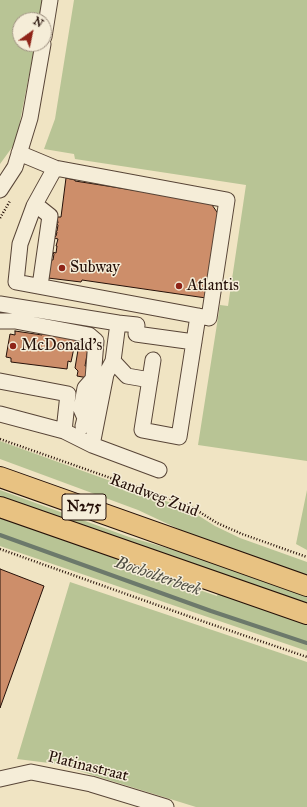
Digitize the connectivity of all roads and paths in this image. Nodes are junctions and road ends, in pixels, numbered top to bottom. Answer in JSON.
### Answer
{"nodes":[{"id":1,"x":50,"y":0,"type":"edge"},
{"id":2,"x":48,"y":12,"type":"edge"},
{"id":3,"x":42,"y":52,"type":"edge"},
{"id":4,"x":19,"y":153,"type":"junction"},
{"id":5,"x":55,"y":168,"type":"junction"},
{"id":6,"x":0,"y":173,"type":"edge"},
{"id":7,"x":0,"y":190,"type":"edge"},
{"id":8,"x":35,"y":204,"type":"junction"},
{"id":9,"x":16,"y":282,"type":"junction"},
{"id":10,"x":40,"y":286,"type":"junction"},
{"id":11,"x":9,"y":309,"type":"edge"},
{"id":12,"x":198,"y":316,"type":"junction"},
{"id":13,"x":0,"y":321,"type":"edge"},
{"id":14,"x":118,"y":323,"type":"junction"},
{"id":15,"x":194,"y":342,"type":"junction"},
{"id":16,"x":153,"y":360,"type":"dead end"},
{"id":17,"x":113,"y":361,"type":"junction"},
{"id":18,"x":150,"y":380,"type":"junction"},
{"id":19,"x":0,"y":381,"type":"edge"},
{"id":20,"x":0,"y":414,"type":"edge"},
{"id":21,"x":64,"y":431,"type":"junction"},
{"id":22,"x":0,"y":439,"type":"edge"},
{"id":23,"x":92,"y":445,"type":"junction"},
{"id":24,"x":159,"y":470,"type":"dead end"},
{"id":25,"x":0,"y":477,"type":"edge"},
{"id":26,"x":0,"y":507,"type":"edge"},
{"id":27,"x":0,"y":549,"type":"edge"},
{"id":28,"x":307,"y":557,"type":"edge"},
{"id":29,"x":307,"y":586,"type":"edge"},
{"id":30,"x":307,"y":614,"type":"edge"},
{"id":31,"x":307,"y":656,"type":"edge"},
{"id":32,"x":0,"y":779,"type":"edge"},
{"id":33,"x":166,"y":807,"type":"edge"}],
"edges":[{"from":1,"to":2,"type":"street"},
{"from":3,"to":4,"type":"street"},
{"from":4,"to":5,"type":"street"},
{"from":4,"to":6,"type":"street"},
{"from":4,"to":7,"type":"street"},
{"from":5,"to":8,"type":"street"},
{"from":5,"to":12,"type":"street"},
{"from":8,"to":9,"type":"street"},
{"from":8,"to":10,"type":"street"},
{"from":9,"to":10,"type":"street"},
{"from":9,"to":11,"type":"street"},
{"from":10,"to":12,"type":"street"},
{"from":11,"to":13,"type":"street"},
{"from":11,"to":14,"type":"street"},
{"from":11,"to":21,"type":"street"},
{"from":12,"to":15,"type":"street"},
{"from":14,"to":15,"type":"street"},
{"from":14,"to":17,"type":"street"},
{"from":15,"to":18,"type":"street"},
{"from":16,"to":18,"type":"street"},
{"from":17,"to":18,"type":"street"},
{"from":17,"to":23,"type":"street"},
{"from":19,"to":21,"type":"street"},
{"from":20,"to":21,"type":"street"},
{"from":21,"to":23,"type":"street"},
{"from":22,"to":28,"type":"path","name":"Randweg Zuid"},
{"from":23,"to":24,"type":"street"},
{"from":25,"to":29,"type":"main road","name":"Randweg Zuid","number":"N275"},
{"from":26,"to":30,"type":"main road","number":"N275"},
{"from":27,"to":31,"type":"path"},
{"from":32,"to":33,"type":"street","name":"Platinastraat"}]}
